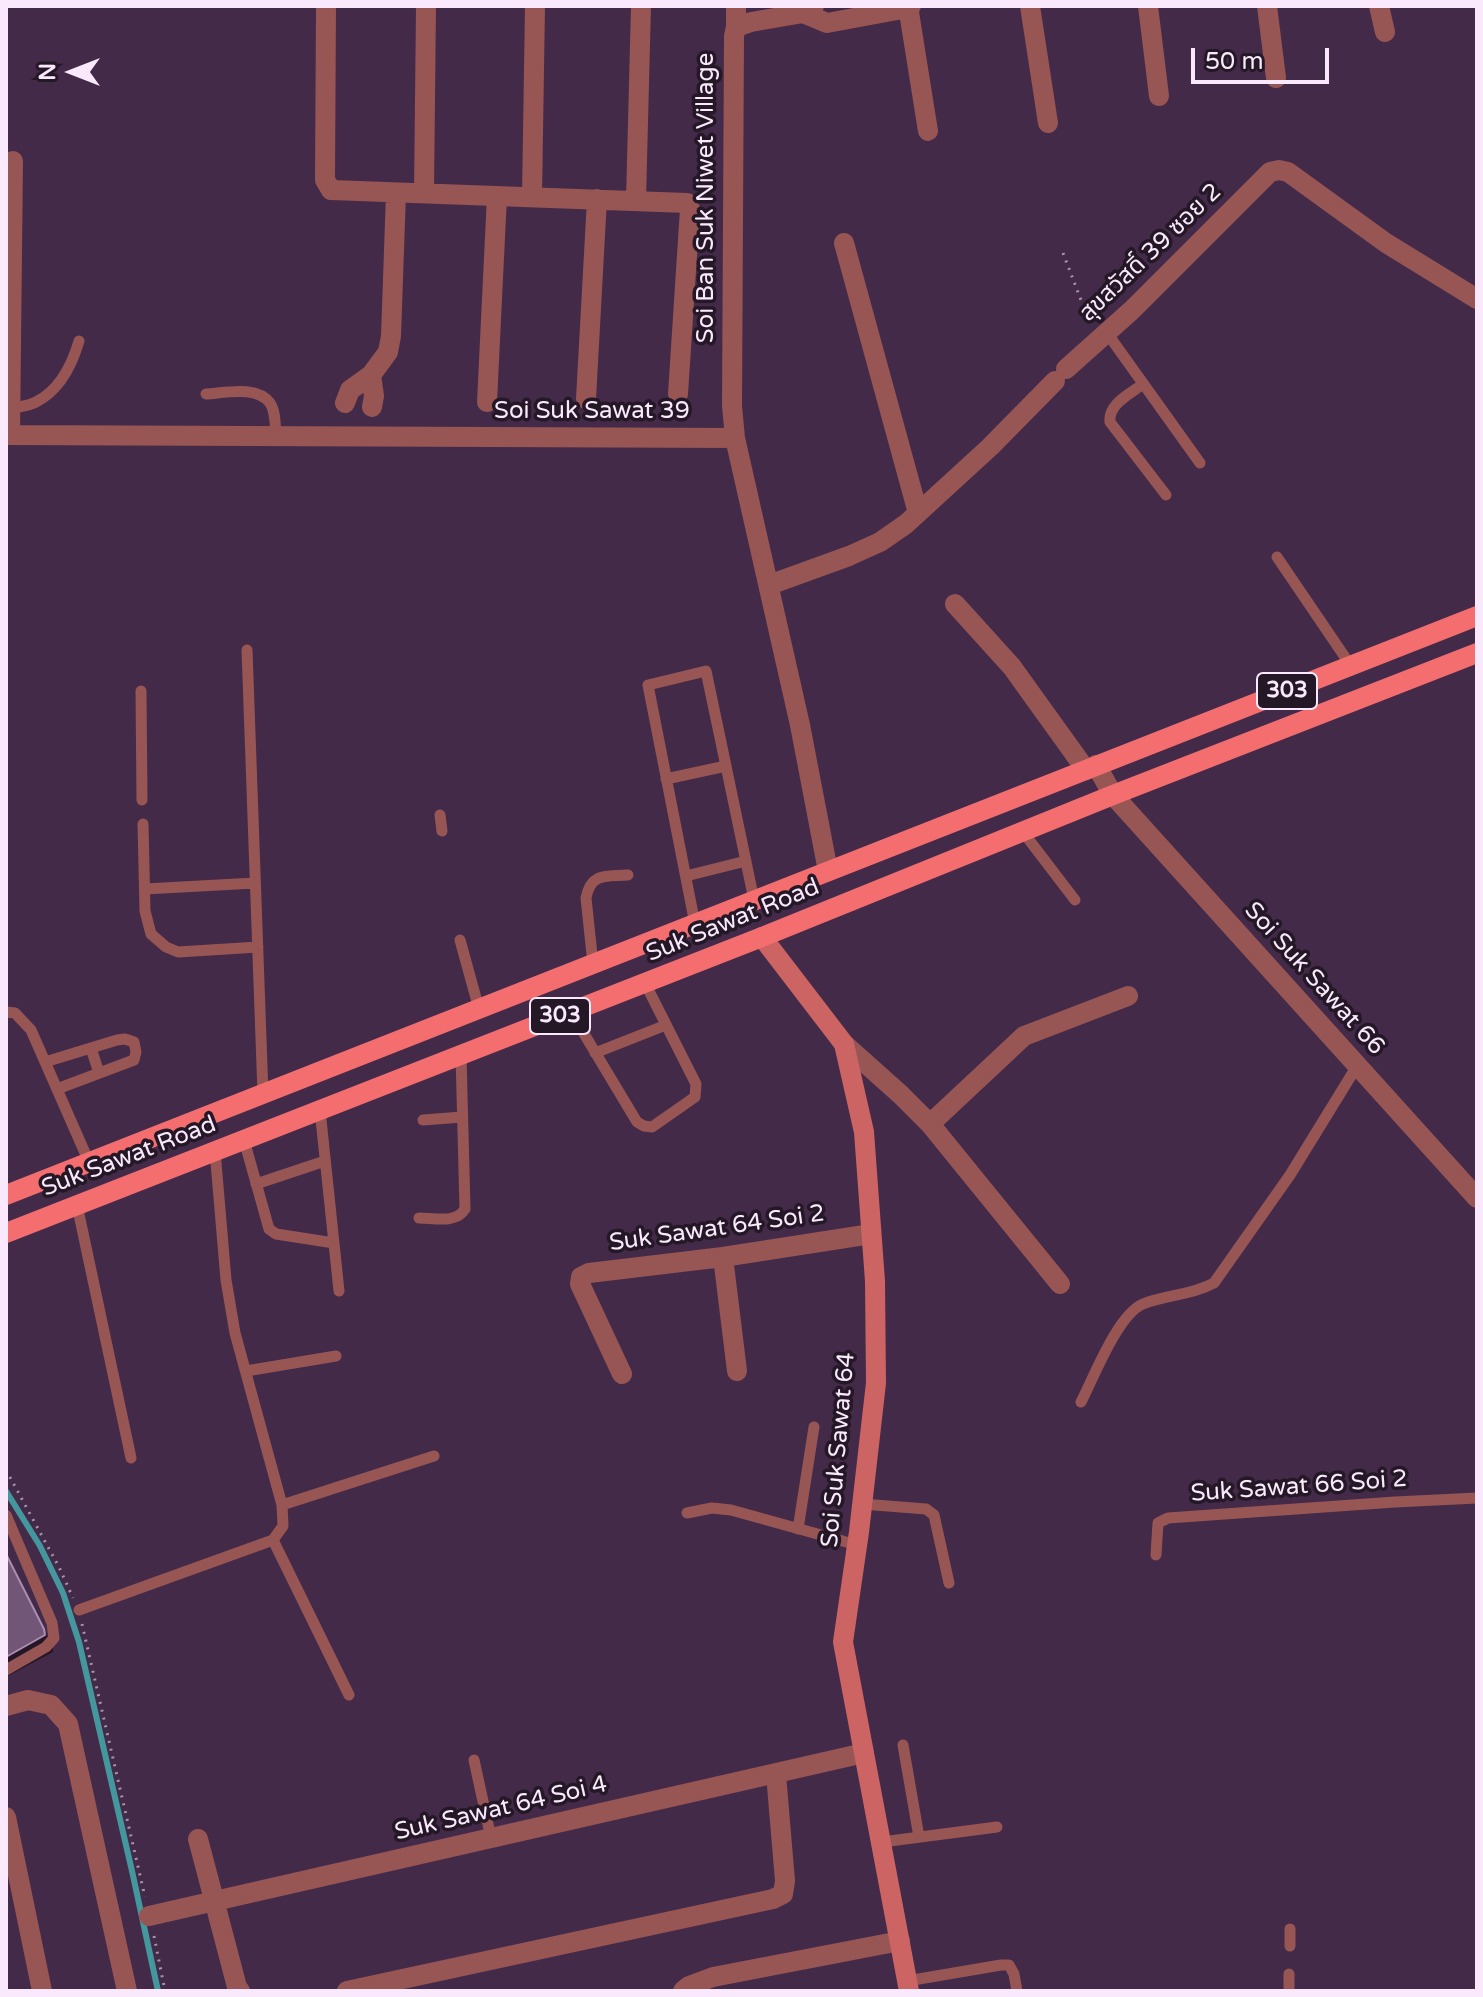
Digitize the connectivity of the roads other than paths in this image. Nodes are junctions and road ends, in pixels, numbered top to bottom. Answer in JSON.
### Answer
{"nodes":[{"id":1,"x":326,"y":6,"type":"edge"},
{"id":2,"x":426,"y":6,"type":"edge"},
{"id":3,"x":535,"y":6,"type":"edge"},
{"id":4,"x":641,"y":6,"type":"edge"},
{"id":5,"x":1030,"y":6,"type":"edge"},
{"id":6,"x":1148,"y":6,"type":"edge"},
{"id":7,"x":1267,"y":6,"type":"edge"},
{"id":8,"x":1379,"y":6,"type":"edge"},
{"id":9,"x":909,"y":7,"type":"edge"},
{"id":10,"x":809,"y":10,"type":"edge"},
{"id":11,"x":736,"y":16,"type":"edge"},
{"id":12,"x":1385,"y":32,"type":"dead end"},
{"id":13,"x":1276,"y":78,"type":"dead end"},
{"id":14,"x":1159,"y":96,"type":"dead end"},
{"id":15,"x":1048,"y":123,"type":"dead end"},
{"id":16,"x":928,"y":131,"type":"dead end"},
{"id":17,"x":13,"y":161,"type":"dead end"},
{"id":18,"x":396,"y":193,"type":"junction"},
{"id":19,"x":424,"y":193,"type":"junction"},
{"id":20,"x":497,"y":196,"type":"junction"},
{"id":21,"x":532,"y":197,"type":"junction"},
{"id":22,"x":597,"y":199,"type":"junction"},
{"id":23,"x":636,"y":200,"type":"junction"},
{"id":24,"x":844,"y":243,"type":"dead end"},
{"id":25,"x":1477,"y":299,"type":"edge"},
{"id":26,"x":1102,"y":338,"type":"junction"},
{"id":27,"x":79,"y":341,"type":"dead end"},
{"id":28,"x":371,"y":375,"type":"junction"},
{"id":29,"x":1143,"y":384,"type":"junction"},
{"id":30,"x":206,"y":394,"type":"dead end"},
{"id":31,"x":678,"y":394,"type":"dead end"},
{"id":32,"x":586,"y":399,"type":"dead end"},
{"id":33,"x":487,"y":402,"type":"dead end"},
{"id":34,"x":11,"y":409,"type":"junction"},
{"id":35,"x":345,"y":420,"type":"junction"},
{"id":36,"x":372,"y":421,"type":"junction"},
{"id":37,"x":8,"y":435,"type":"edge"},
{"id":38,"x":276,"y":436,"type":"junction"},
{"id":39,"x":735,"y":438,"type":"junction"},
{"id":40,"x":1200,"y":463,"type":"dead end"},
{"id":41,"x":1166,"y":495,"type":"dead end"},
{"id":42,"x":918,"y":513,"type":"junction"},
{"id":43,"x":1277,"y":557,"type":"dead end"},
{"id":44,"x":769,"y":585,"type":"junction"},
{"id":45,"x":955,"y":604,"type":"dead end"},
{"id":46,"x":1477,"y":616,"type":"edge"},
{"id":47,"x":247,"y":650,"type":"dead end"},
{"id":48,"x":1477,"y":653,"type":"edge"},
{"id":49,"x":1351,"y":666,"type":"junction"},
{"id":50,"x":141,"y":691,"type":"dead end"},
{"id":51,"x":726,"y":766,"type":"junction"},
{"id":52,"x":1091,"y":768,"type":"junction"},
{"id":53,"x":666,"y":779,"type":"junction"},
{"id":54,"x":1113,"y":795,"type":"junction"},
{"id":55,"x":142,"y":800,"type":"dead end"},
{"id":56,"x":440,"y":815,"type":"dead end"},
{"id":57,"x":143,"y":824,"type":"dead end"},
{"id":58,"x":442,"y":831,"type":"dead end"},
{"id":59,"x":1023,"y":832,"type":"junction"},
{"id":60,"x":746,"y":861,"type":"junction"},
{"id":61,"x":828,"y":871,"type":"junction"},
{"id":62,"x":628,"y":875,"type":"dead end"},
{"id":63,"x":686,"y":876,"type":"junction"},
{"id":64,"x":255,"y":883,"type":"junction"},
{"id":65,"x":145,"y":889,"type":"junction"},
{"id":66,"x":754,"y":900,"type":"junction"},
{"id":67,"x":1075,"y":900,"type":"dead end"},
{"id":68,"x":695,"y":924,"type":"junction"},
{"id":69,"x":762,"y":937,"type":"junction"},
{"id":70,"x":460,"y":940,"type":"dead end"},
{"id":71,"x":258,"y":947,"type":"junction"},
{"id":72,"x":593,"y":964,"type":"junction"},
{"id":73,"x":645,"y":983,"type":"junction"},
{"id":74,"x":1128,"y":996,"type":"dead end"},
{"id":75,"x":479,"y":1009,"type":"junction"},
{"id":76,"x":6,"y":1012,"type":"edge"},
{"id":77,"x":571,"y":1012,"type":"junction"},
{"id":78,"x":666,"y":1025,"type":"junction"},
{"id":79,"x":844,"y":1044,"type":"junction"},
{"id":80,"x":91,"y":1048,"type":"junction"},
{"id":81,"x":595,"y":1053,"type":"junction"},
{"id":82,"x":461,"y":1055,"type":"junction"},
{"id":83,"x":45,"y":1062,"type":"junction"},
{"id":84,"x":1357,"y":1066,"type":"junction"},
{"id":85,"x":99,"y":1073,"type":"junction"},
{"id":86,"x":57,"y":1089,"type":"junction"},
{"id":87,"x":263,"y":1094,"type":"junction"},
{"id":88,"x":320,"y":1110,"type":"junction"},
{"id":89,"x":462,"y":1117,"type":"junction"},
{"id":90,"x":423,"y":1120,"type":"dead end"},
{"id":91,"x":930,"y":1124,"type":"junction"},
{"id":92,"x":244,"y":1140,"type":"junction"},
{"id":93,"x":215,"y":1151,"type":"junction"},
{"id":94,"x":325,"y":1161,"type":"junction"},
{"id":95,"x":89,"y":1162,"type":"junction"},
{"id":96,"x":256,"y":1184,"type":"junction"},
{"id":97,"x":6,"y":1195,"type":"edge"},
{"id":98,"x":1477,"y":1198,"type":"edge"},
{"id":99,"x":77,"y":1205,"type":"junction"},
{"id":100,"x":419,"y":1218,"type":"dead end"},
{"id":101,"x":6,"y":1233,"type":"edge"},
{"id":102,"x":871,"y":1234,"type":"junction"},
{"id":103,"x":334,"y":1243,"type":"junction"},
{"id":104,"x":723,"y":1257,"type":"junction"},
{"id":105,"x":1060,"y":1284,"type":"dead end"},
{"id":106,"x":339,"y":1291,"type":"dead end"},
{"id":107,"x":336,"y":1356,"type":"dead end"},
{"id":108,"x":246,"y":1371,"type":"junction"},
{"id":109,"x":737,"y":1371,"type":"dead end"},
{"id":110,"x":622,"y":1374,"type":"dead end"},
{"id":111,"x":1081,"y":1402,"type":"dead end"},
{"id":112,"x":814,"y":1427,"type":"dead end"},
{"id":113,"x":434,"y":1456,"type":"dead end"},
{"id":114,"x":131,"y":1458,"type":"dead end"},
{"id":115,"x":1477,"y":1498,"type":"edge"},
{"id":116,"x":862,"y":1504,"type":"junction"},
{"id":117,"x":282,"y":1505,"type":"junction"},
{"id":118,"x":687,"y":1513,"type":"dead end"},
{"id":119,"x":6,"y":1515,"type":"edge"},
{"id":120,"x":798,"y":1529,"type":"junction"},
{"id":121,"x":273,"y":1540,"type":"junction"},
{"id":122,"x":857,"y":1545,"type":"junction"},
{"id":123,"x":1156,"y":1555,"type":"dead end"},
{"id":124,"x":949,"y":1583,"type":"dead end"},
{"id":125,"x":79,"y":1610,"type":"road end"},
{"id":126,"x":6,"y":1670,"type":"edge"},
{"id":127,"x":349,"y":1695,"type":"dead end"},
{"id":128,"x":6,"y":1706,"type":"edge"},
{"id":129,"x":903,"y":1745,"type":"dead end"},
{"id":130,"x":864,"y":1753,"type":"junction"},
{"id":131,"x":474,"y":1760,"type":"dead end"},
{"id":132,"x":776,"y":1774,"type":"junction"},
{"id":133,"x":7,"y":1823,"type":"edge"},
{"id":134,"x":997,"y":1827,"type":"dead end"},
{"id":135,"x":919,"y":1837,"type":"junction"},
{"id":136,"x":491,"y":1838,"type":"junction"},
{"id":137,"x":198,"y":1839,"type":"dead end"},
{"id":138,"x":882,"y":1842,"type":"junction"},
{"id":139,"x":214,"y":1901,"type":"junction"},
{"id":140,"x":149,"y":1916,"type":"road end"},
{"id":141,"x":1290,"y":1929,"type":"dead end"},
{"id":142,"x":900,"y":1941,"type":"junction"},
{"id":143,"x":1290,"y":1946,"type":"dead end"},
{"id":144,"x":1289,"y":1974,"type":"dead end"},
{"id":145,"x":908,"y":1986,"type":"edge"},
{"id":146,"x":42,"y":1991,"type":"edge"},
{"id":147,"x":127,"y":1991,"type":"edge"},
{"id":148,"x":240,"y":1991,"type":"edge"},
{"id":149,"x":347,"y":1991,"type":"edge"},
{"id":150,"x":683,"y":1991,"type":"edge"},
{"id":151,"x":1017,"y":1991,"type":"edge"},
{"id":152,"x":1289,"y":1991,"type":"edge"}],
"edges":[{"from":1,"to":18,"type":"street"},
{"from":2,"to":19,"type":"street"},
{"from":3,"to":21,"type":"street"},
{"from":4,"to":23,"type":"street"},
{"from":5,"to":15,"type":"street"},
{"from":6,"to":14,"type":"street"},
{"from":7,"to":13,"type":"street"},
{"from":8,"to":12,"type":"street"},
{"from":9,"to":10,"type":"street"},
{"from":9,"to":16,"type":"street"},
{"from":10,"to":11,"type":"street","name":"Soi Ban Suk Niwet Village"},
{"from":11,"to":39,"type":"street","name":"Soi Ban Suk Niwet Village"},
{"from":17,"to":34,"type":"street"},
{"from":18,"to":19,"type":"street"},
{"from":18,"to":28,"type":"street"},
{"from":19,"to":20,"type":"street"},
{"from":20,"to":21,"type":"street"},
{"from":20,"to":33,"type":"street"},
{"from":21,"to":22,"type":"street"},
{"from":22,"to":23,"type":"street"},
{"from":22,"to":32,"type":"street"},
{"from":23,"to":31,"type":"street"},
{"from":24,"to":42,"type":"street"},
{"from":25,"to":26,"type":"street","name":"สุขสวัสดิ์ 39 ซอย 2"},
{"from":26,"to":29,"type":"lane"},
{"from":26,"to":42,"type":"street","name":"สุขสวัสดิ์ 39 ซอย 2"},
{"from":27,"to":34,"type":"lane"},
{"from":28,"to":35,"type":"street"},
{"from":28,"to":36,"type":"street"},
{"from":29,"to":40,"type":"lane"},
{"from":29,"to":41,"type":"lane"},
{"from":30,"to":38,"type":"lane"},
{"from":34,"to":37,"type":"street"},
{"from":35,"to":36,"type":"street","name":"Soi Suk Sawat 39"},
{"from":35,"to":38,"type":"street","name":"Soi Suk Sawat 39"},
{"from":36,"to":39,"type":"street","name":"Soi Suk Sawat 39"},
{"from":37,"to":38,"type":"street","name":"Soi Suk Sawat 39"},
{"from":39,"to":44,"type":"street"},
{"from":42,"to":44,"type":"street","name":"สุขสวัสดิ์ 39 ซอย 2"},
{"from":43,"to":49,"type":"lane"},
{"from":44,"to":61,"type":"street"},
{"from":45,"to":52,"type":"street","name":"Soi Suk Sawat 66"},
{"from":46,"to":49,"type":"main road","name":"Suk Sawat Road","number":"303"},
{"from":47,"to":64,"type":"lane"},
{"from":48,"to":54,"type":"main road","name":"Suk Sawat Road","number":"303"},
{"from":49,"to":52,"type":"main road","name":"Suk Sawat Road","number":"303"},
{"from":50,"to":55,"type":"lane"},
{"from":51,"to":53,"type":"lane"},
{"from":51,"to":53,"type":"lane"},
{"from":51,"to":60,"type":"lane"},
{"from":52,"to":54,"type":"street","name":"Soi Suk Sawat 66"},
{"from":52,"to":61,"type":"main road","name":"Suk Sawat Road","number":"303"},
{"from":53,"to":63,"type":"lane"},
{"from":54,"to":59,"type":"main road","name":"Suk Sawat Road","number":"303"},
{"from":54,"to":84,"type":"street","name":"Soi Suk Sawat 66"},
{"from":56,"to":58,"type":"lane"},
{"from":57,"to":65,"type":"lane"},
{"from":59,"to":67,"type":"lane"},
{"from":59,"to":69,"type":"main road","name":"Suk Sawat Road","number":"303"},
{"from":60,"to":63,"type":"lane"},
{"from":60,"to":66,"type":"lane"},
{"from":61,"to":66,"type":"main road","name":"Suk Sawat Road","number":"303"},
{"from":62,"to":72,"type":"lane"},
{"from":63,"to":68,"type":"lane"},
{"from":64,"to":65,"type":"lane"},
{"from":64,"to":71,"type":"lane"},
{"from":65,"to":71,"type":"lane"},
{"from":66,"to":68,"type":"main road","name":"Suk Sawat Road","number":"303"},
{"from":68,"to":72,"type":"main road","name":"Suk Sawat Road","number":"303"},
{"from":69,"to":73,"type":"main road","name":"Suk Sawat Road","number":"303"},
{"from":69,"to":79,"type":"street","name":"Soi Suk Sawat 64"},
{"from":70,"to":75,"type":"lane"},
{"from":71,"to":87,"type":"lane"},
{"from":72,"to":75,"type":"main road","name":"Suk Sawat Road","number":"303"},
{"from":73,"to":77,"type":"main road","name":"Suk Sawat Road","number":"303"},
{"from":73,"to":78,"type":"lane"},
{"from":74,"to":91,"type":"street"},
{"from":75,"to":87,"type":"main road","name":"Suk Sawat Road","number":"303"},
{"from":76,"to":83,"type":"lane"},
{"from":77,"to":81,"type":"lane"},
{"from":77,"to":82,"type":"main road","name":"Suk Sawat Road","number":"303"},
{"from":78,"to":81,"type":"lane"},
{"from":78,"to":81,"type":"lane"},
{"from":79,"to":91,"type":"street"},
{"from":79,"to":102,"type":"street","name":"Soi Suk Sawat 64"},
{"from":80,"to":83,"type":"lane"},
{"from":80,"to":85,"type":"lane"},
{"from":80,"to":85,"type":"lane"},
{"from":82,"to":88,"type":"main road","name":"Suk Sawat Road","number":"303"},
{"from":82,"to":89,"type":"lane"},
{"from":83,"to":86,"type":"lane"},
{"from":84,"to":98,"type":"street","name":"Soi Suk Sawat 66"},
{"from":84,"to":111,"type":"lane"},
{"from":85,"to":86,"type":"lane"},
{"from":86,"to":95,"type":"lane"},
{"from":87,"to":95,"type":"main road","name":"Suk Sawat Road","number":"303"},
{"from":88,"to":92,"type":"main road","name":"Suk Sawat Road","number":"303"},
{"from":88,"to":94,"type":"lane"},
{"from":89,"to":90,"type":"lane"},
{"from":89,"to":100,"type":"lane"},
{"from":91,"to":105,"type":"street"},
{"from":92,"to":93,"type":"main road","name":"Suk Sawat Road","number":"303"},
{"from":92,"to":96,"type":"lane"},
{"from":93,"to":99,"type":"main road","name":"Suk Sawat Road","number":"303"},
{"from":93,"to":108,"type":"lane"},
{"from":94,"to":96,"type":"lane"},
{"from":94,"to":103,"type":"lane"},
{"from":95,"to":97,"type":"main road","name":"Suk Sawat Road","number":"303"},
{"from":96,"to":103,"type":"lane"},
{"from":99,"to":101,"type":"main road","name":"Suk Sawat Road","number":"303"},
{"from":99,"to":114,"type":"lane"},
{"from":102,"to":104,"type":"street","name":"Suk Sawat 64 Soi 2"},
{"from":102,"to":116,"type":"street","name":"Soi Suk Sawat 64"},
{"from":103,"to":106,"type":"lane"},
{"from":104,"to":109,"type":"street"},
{"from":104,"to":110,"type":"street","name":"Suk Sawat 64 Soi 2"},
{"from":107,"to":108,"type":"lane"},
{"from":108,"to":117,"type":"lane"},
{"from":112,"to":120,"type":"lane"},
{"from":113,"to":117,"type":"lane"},
{"from":115,"to":123,"type":"lane","name":"Suk Sawat 66 Soi 2"},
{"from":116,"to":122,"type":"street","name":"Soi Suk Sawat 64"},
{"from":116,"to":124,"type":"lane"},
{"from":117,"to":121,"type":"lane"},
{"from":118,"to":120,"type":"lane"},
{"from":119,"to":126,"type":"lane"},
{"from":120,"to":122,"type":"lane"},
{"from":121,"to":125,"type":"lane"},
{"from":121,"to":127,"type":"lane"},
{"from":122,"to":130,"type":"street","name":"Soi Suk Sawat 64"},
{"from":128,"to":147,"type":"street"},
{"from":129,"to":135,"type":"lane"},
{"from":130,"to":132,"type":"street","name":"Suk Sawat 64 Soi 4"},
{"from":130,"to":138,"type":"street","name":"Soi Suk Sawat 64"},
{"from":131,"to":136,"type":"lane"},
{"from":132,"to":136,"type":"street","name":"Suk Sawat 64 Soi 4"},
{"from":132,"to":149,"type":"street"},
{"from":133,"to":146,"type":"street"},
{"from":134,"to":135,"type":"lane"},
{"from":135,"to":138,"type":"lane"},
{"from":136,"to":139,"type":"street","name":"Suk Sawat 64 Soi 4"},
{"from":137,"to":139,"type":"street"},
{"from":138,"to":142,"type":"street","name":"Soi Suk Sawat 64"},
{"from":139,"to":140,"type":"street","name":"Suk Sawat 64 Soi 4"},
{"from":139,"to":148,"type":"street"},
{"from":141,"to":143,"type":"lane"},
{"from":142,"to":145,"type":"street","name":"Soi Suk Sawat 64"},
{"from":142,"to":150,"type":"street"},
{"from":144,"to":152,"type":"lane"},
{"from":145,"to":151,"type":"lane"}]}
